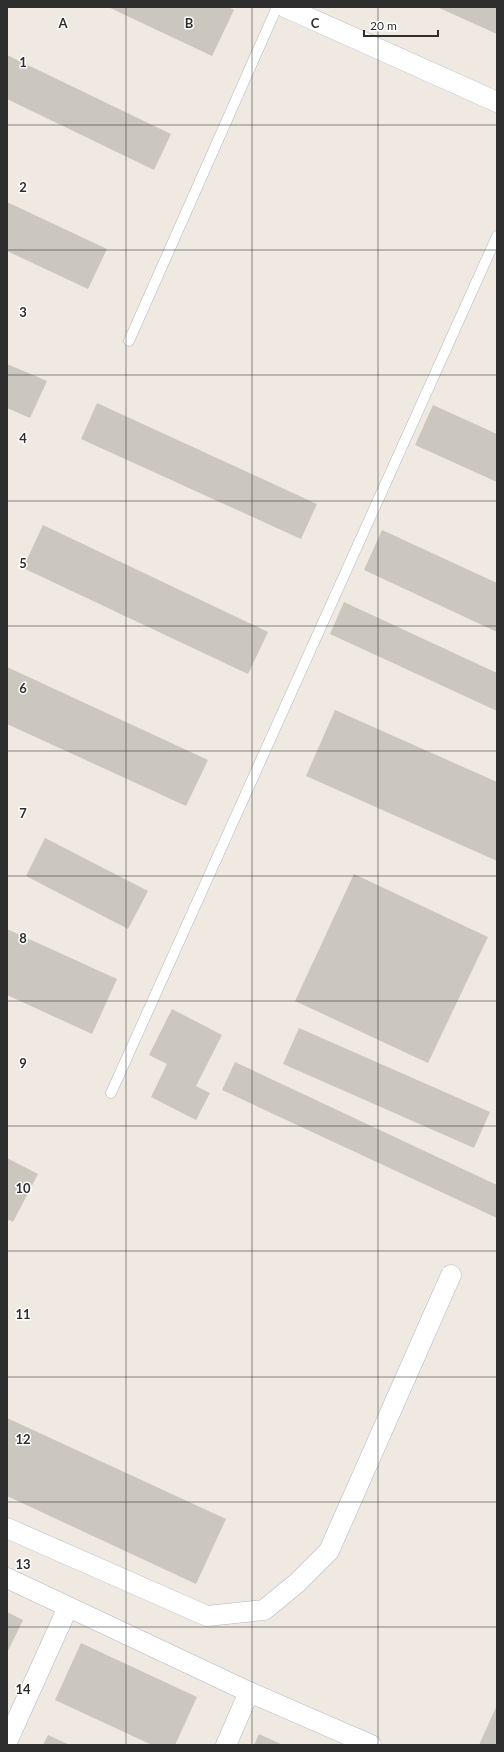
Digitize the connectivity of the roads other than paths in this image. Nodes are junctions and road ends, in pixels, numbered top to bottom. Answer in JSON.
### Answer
{"nodes":[{"id":1,"x":277,"y":7,"type":"edge"},
{"id":2,"x":285,"y":7,"type":"edge"},
{"id":3,"x":497,"y":102,"type":"edge"},
{"id":4,"x":497,"y":236,"type":"edge"},
{"id":5,"x":129,"y":341,"type":"dead end"},
{"id":6,"x":111,"y":1093,"type":"dead end"},
{"id":7,"x":451,"y":1275,"type":"dead end"},
{"id":8,"x":7,"y":1528,"type":"edge"},
{"id":9,"x":7,"y":1578,"type":"edge"},
{"id":10,"x":68,"y":1607,"type":"junction"},
{"id":11,"x":249,"y":1692,"type":"junction"},
{"id":12,"x":7,"y":1742,"type":"edge"},
{"id":13,"x":226,"y":1745,"type":"edge"},
{"id":14,"x":371,"y":1745,"type":"edge"}],
"edges":[{"from":1,"to":5,"type":"lane"},
{"from":2,"to":3,"type":"street"},
{"from":4,"to":6,"type":"lane"},
{"from":7,"to":8,"type":"street"},
{"from":9,"to":10,"type":"street"},
{"from":10,"to":11,"type":"street"},
{"from":10,"to":12,"type":"street"},
{"from":11,"to":13,"type":"street"},
{"from":11,"to":14,"type":"street"}]}
